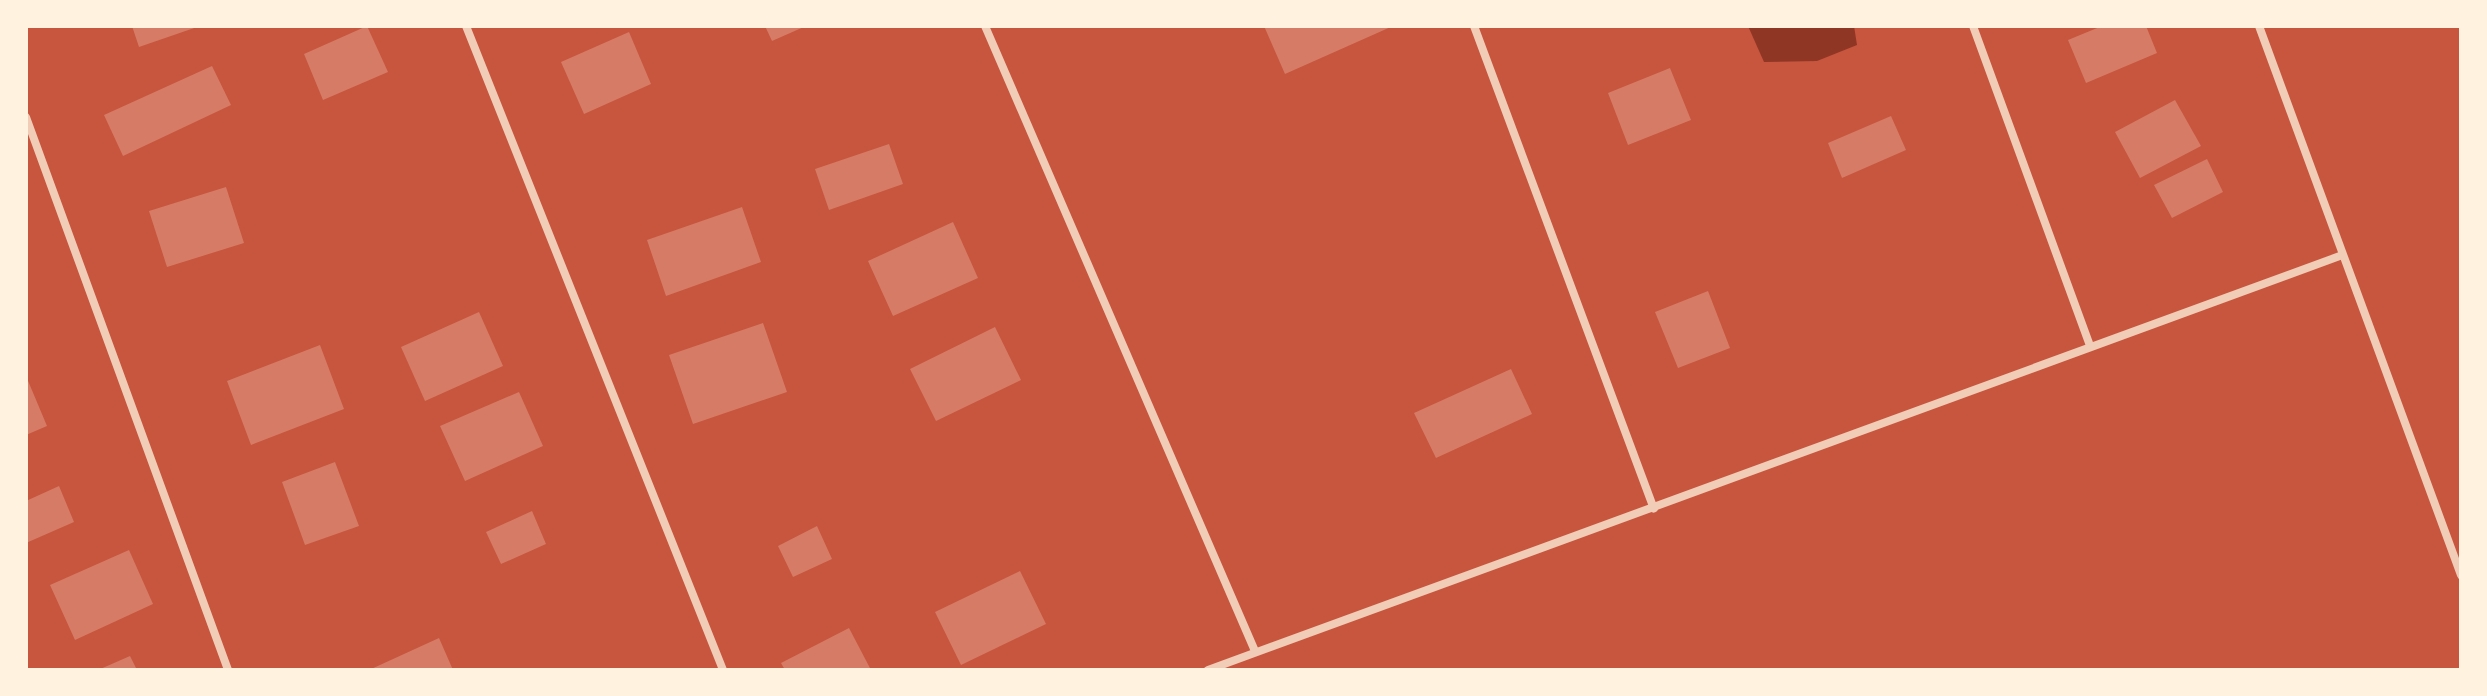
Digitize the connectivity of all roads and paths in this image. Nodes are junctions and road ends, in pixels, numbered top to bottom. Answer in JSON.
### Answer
{"nodes":[{"id":1,"x":466,"y":26,"type":"edge"},
{"id":2,"x":985,"y":26,"type":"edge"},
{"id":3,"x":1474,"y":26,"type":"edge"},
{"id":4,"x":1973,"y":26,"type":"edge"},
{"id":5,"x":2259,"y":26,"type":"edge"},
{"id":6,"x":26,"y":117,"type":"edge"},
{"id":7,"x":2340,"y":256,"type":"junction"},
{"id":8,"x":2089,"y":343,"type":"junction"},
{"id":9,"x":1654,"y":509,"type":"junction"},
{"id":10,"x":2461,"y":575,"type":"edge"},
{"id":11,"x":1255,"y":651,"type":"junction"},
{"id":12,"x":228,"y":670,"type":"edge"},
{"id":13,"x":723,"y":670,"type":"edge"},
{"id":14,"x":1208,"y":670,"type":"edge"}],
"edges":[{"from":1,"to":13,"type":"street"},
{"from":2,"to":11,"type":"street"},
{"from":3,"to":9,"type":"street"},
{"from":4,"to":8,"type":"street"},
{"from":5,"to":7,"type":"street"},
{"from":6,"to":12,"type":"street"},
{"from":7,"to":8,"type":"street"},
{"from":7,"to":10,"type":"street"},
{"from":8,"to":9,"type":"street"},
{"from":9,"to":11,"type":"street"},
{"from":11,"to":14,"type":"street"}]}
